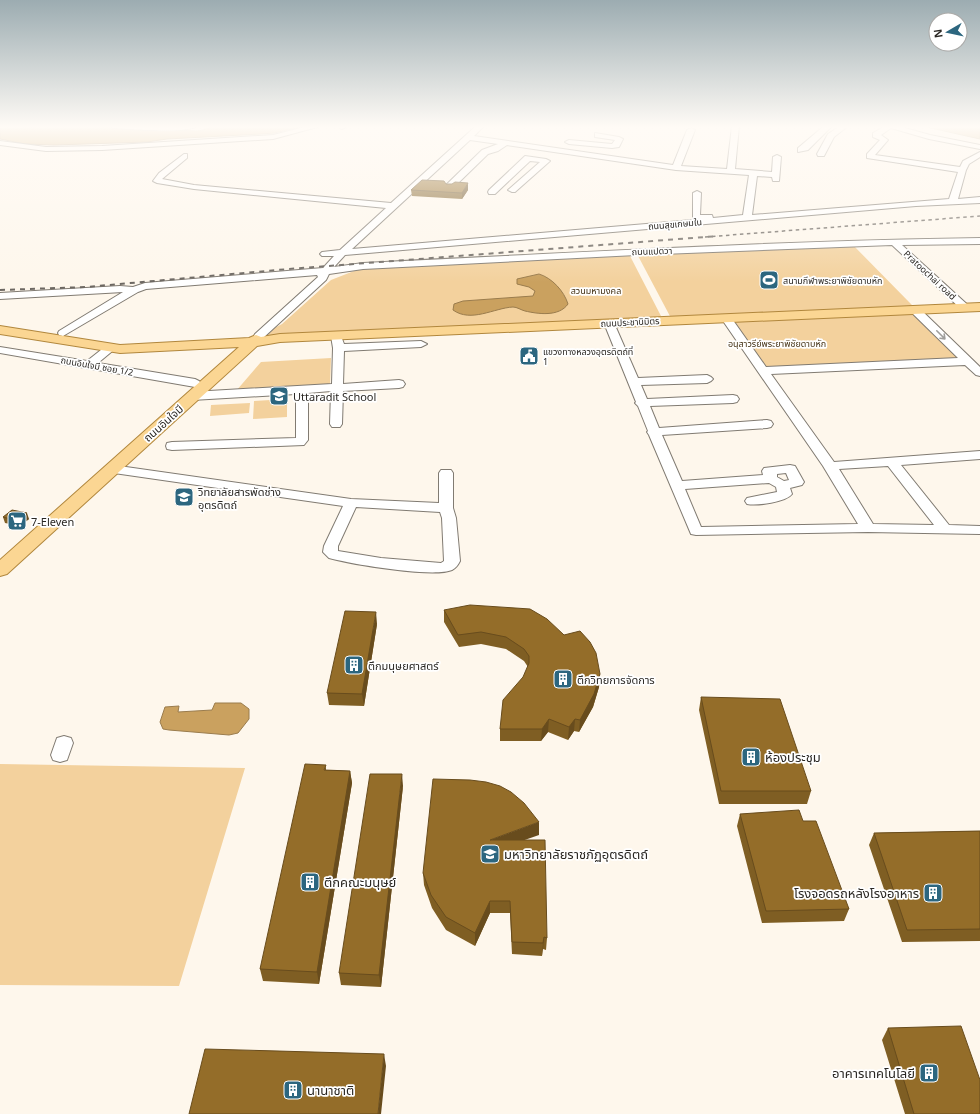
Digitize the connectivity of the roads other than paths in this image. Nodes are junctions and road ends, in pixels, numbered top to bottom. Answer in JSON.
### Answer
{"nodes":[{"id":1,"x":160,"y":178,"type":"edge"},
{"id":2,"x":427,"y":178,"type":"edge"},
{"id":3,"x":457,"y":178,"type":"edge"},
{"id":4,"x":507,"y":178,"type":"edge"},
{"id":5,"x":526,"y":178,"type":"edge"},
{"id":6,"x":752,"y":178,"type":"edge"},
{"id":7,"x":960,"y":178,"type":"edge"},
{"id":8,"x":449,"y":187,"type":"edge"},
{"id":9,"x":512,"y":190,"type":"dead end"},
{"id":10,"x":492,"y":192,"type":"dead end"},
{"id":11,"x":697,"y":193,"type":"dead end"},
{"id":12,"x":980,"y":200,"type":"edge"},
{"id":13,"x":953,"y":201,"type":"junction"},
{"id":14,"x":394,"y":206,"type":"junction"},
{"id":15,"x":748,"y":216,"type":"junction"},
{"id":16,"x":980,"y":241,"type":"edge"},
{"id":17,"x":894,"y":242,"type":"junction"},
{"id":18,"x":343,"y":252,"type":"junction"},
{"id":19,"x":325,"y":254,"type":"dead end"},
{"id":20,"x":331,"y":270,"type":"junction"},
{"id":21,"x":134,"y":290,"type":"junction"},
{"id":22,"x":0,"y":296,"type":"edge"},
{"id":23,"x":965,"y":308,"type":"junction"},
{"id":24,"x":980,"y":308,"type":"edge"},
{"id":25,"x":914,"y":309,"type":"junction"},
{"id":26,"x":726,"y":318,"type":"junction"},
{"id":27,"x":0,"y":322,"type":"edge"},
{"id":28,"x":610,"y":323,"type":"junction"},
{"id":29,"x":0,"y":330,"type":"edge"},
{"id":30,"x":63,"y":333,"type":"junction"},
{"id":31,"x":250,"y":339,"type":"junction"},
{"id":32,"x":337,"y":342,"type":"junction"},
{"id":33,"x":421,"y":344,"type":"dead end"},
{"id":34,"x":110,"y":348,"type":"junction"},
{"id":35,"x":0,"y":350,"type":"edge"},
{"id":36,"x":967,"y":360,"type":"junction"},
{"id":37,"x":89,"y":365,"type":"junction"},
{"id":38,"x":763,"y":371,"type":"junction"},
{"id":39,"x":980,"y":373,"type":"edge"},
{"id":40,"x":707,"y":379,"type":"dead end"},
{"id":41,"x":633,"y":382,"type":"junction"},
{"id":42,"x":399,"y":384,"type":"dead end"},
{"id":43,"x":336,"y":387,"type":"junction"},
{"id":44,"x":302,"y":390,"type":"junction"},
{"id":45,"x":190,"y":392,"type":"junction"},
{"id":46,"x":733,"y":399,"type":"dead end"},
{"id":47,"x":642,"y":403,"type":"junction"},
{"id":48,"x":336,"y":424,"type":"dead end"},
{"id":49,"x":767,"y":424,"type":"dead end"},
{"id":50,"x":653,"y":432,"type":"junction"},
{"id":51,"x":172,"y":446,"type":"dead end"},
{"id":52,"x":980,"y":455,"type":"edge"},
{"id":53,"x":892,"y":462,"type":"junction"},
{"id":54,"x":830,"y":466,"type":"junction"},
{"id":55,"x":107,"y":468,"type":"junction"},
{"id":56,"x":446,"y":473,"type":"dead end"},
{"id":57,"x":676,"y":485,"type":"junction"},
{"id":58,"x":752,"y":501,"type":"dead end"},
{"id":59,"x":351,"y":503,"type":"junction"},
{"id":60,"x":446,"y":508,"type":"junction"},
{"id":61,"x":868,"y":528,"type":"junction"},
{"id":62,"x":946,"y":530,"type":"junction"},
{"id":63,"x":980,"y":530,"type":"edge"},
{"id":64,"x":0,"y":557,"type":"edge"},
{"id":65,"x":0,"y":570,"type":"edge"}],
"edges":[{"from":1,"to":14,"type":"street"},
{"from":2,"to":14,"type":"street","name":"ถนนอินใจมี"},
{"from":3,"to":8,"type":"street"},
{"from":4,"to":10,"type":"street"},
{"from":5,"to":9,"type":"street"},
{"from":6,"to":15,"type":"street"},
{"from":7,"to":13,"type":"street"},
{"from":11,"to":15,"type":"street"},
{"from":12,"to":13,"type":"street","name":"ถนนสุขเกษมใน"},
{"from":13,"to":15,"type":"street","name":"ถนนสุขเกษมใน"},
{"from":14,"to":18,"type":"street","name":"ถนนอินใจมี"},
{"from":15,"to":18,"type":"street","name":"ถนนสุขเกษมใน"},
{"from":16,"to":17,"type":"street","name":"ถนนแปดวา"},
{"from":17,"to":20,"type":"street","name":"ถนนแปดวา"},
{"from":17,"to":23,"type":"street","name":"Pratoochai road"},
{"from":18,"to":19,"type":"street","name":"ถนนสุขเกษมใน"},
{"from":18,"to":20,"type":"street","name":"ถนนอินใจมี"},
{"from":20,"to":21,"type":"street","name":"ถนนแปดวา"},
{"from":20,"to":31,"type":"street","name":"ถนนอินใจมี"},
{"from":21,"to":22,"type":"street"},
{"from":21,"to":30,"type":"street"},
{"from":23,"to":24,"type":"main road","name":"ถนนประชานิมิตร"},
{"from":23,"to":25,"type":"main road","name":"ถนนประชานิมิตร"},
{"from":25,"to":26,"type":"main road","name":"ถนนประชานิมิตร"},
{"from":25,"to":36,"type":"street","one_way":true},
{"from":26,"to":28,"type":"main road","name":"ถนนประชานิมิตร"},
{"from":26,"to":38,"type":"street"},
{"from":27,"to":30,"type":"main road"},
{"from":28,"to":32,"type":"main road","name":"ถนนประชานิมิตร"},
{"from":28,"to":41,"type":"street"},
{"from":29,"to":34,"type":"main road"},
{"from":30,"to":31,"type":"main road"},
{"from":31,"to":32,"type":"main road","name":"ถนนประชานิมิตร"},
{"from":31,"to":34,"type":"main road"},
{"from":31,"to":45,"type":"main road","name":"ถนนอินใจมี"},
{"from":32,"to":33,"type":"street"},
{"from":32,"to":43,"type":"street"},
{"from":34,"to":37,"type":"street"},
{"from":35,"to":37,"type":"street","name":"ถนนอินใจมี ซอย 1/2"},
{"from":36,"to":38,"type":"street"},
{"from":36,"to":39,"type":"street"},
{"from":37,"to":45,"type":"street","name":"ถนนอินใจมี ซอย 1/2"},
{"from":38,"to":54,"type":"street"},
{"from":40,"to":41,"type":"street"},
{"from":41,"to":47,"type":"street"},
{"from":42,"to":43,"type":"street","name":"ถนนอินใจมี ซอย 1/2"},
{"from":43,"to":44,"type":"street","name":"ถนนอินใจมี ซอย 1/2"},
{"from":43,"to":48,"type":"street"},
{"from":44,"to":45,"type":"street","name":"ถนนอินใจมี ซอย 1/2"},
{"from":44,"to":51,"type":"street"},
{"from":45,"to":55,"type":"main road","name":"ถนนอินใจมี"},
{"from":46,"to":47,"type":"street"},
{"from":47,"to":50,"type":"street"},
{"from":49,"to":50,"type":"street"},
{"from":50,"to":57,"type":"street"},
{"from":52,"to":53,"type":"street"},
{"from":53,"to":54,"type":"street"},
{"from":53,"to":62,"type":"street"},
{"from":54,"to":61,"type":"street"},
{"from":55,"to":59,"type":"street"},
{"from":55,"to":64,"type":"main road","name":"ถนนอินใจมี"},
{"from":55,"to":65,"type":"main road","name":"ถนนอินใจมี"},
{"from":56,"to":60,"type":"street"},
{"from":57,"to":58,"type":"street"},
{"from":57,"to":61,"type":"street"},
{"from":59,"to":60,"type":"street"},
{"from":59,"to":60,"type":"street"},
{"from":61,"to":62,"type":"street"},
{"from":62,"to":63,"type":"street"}]}
